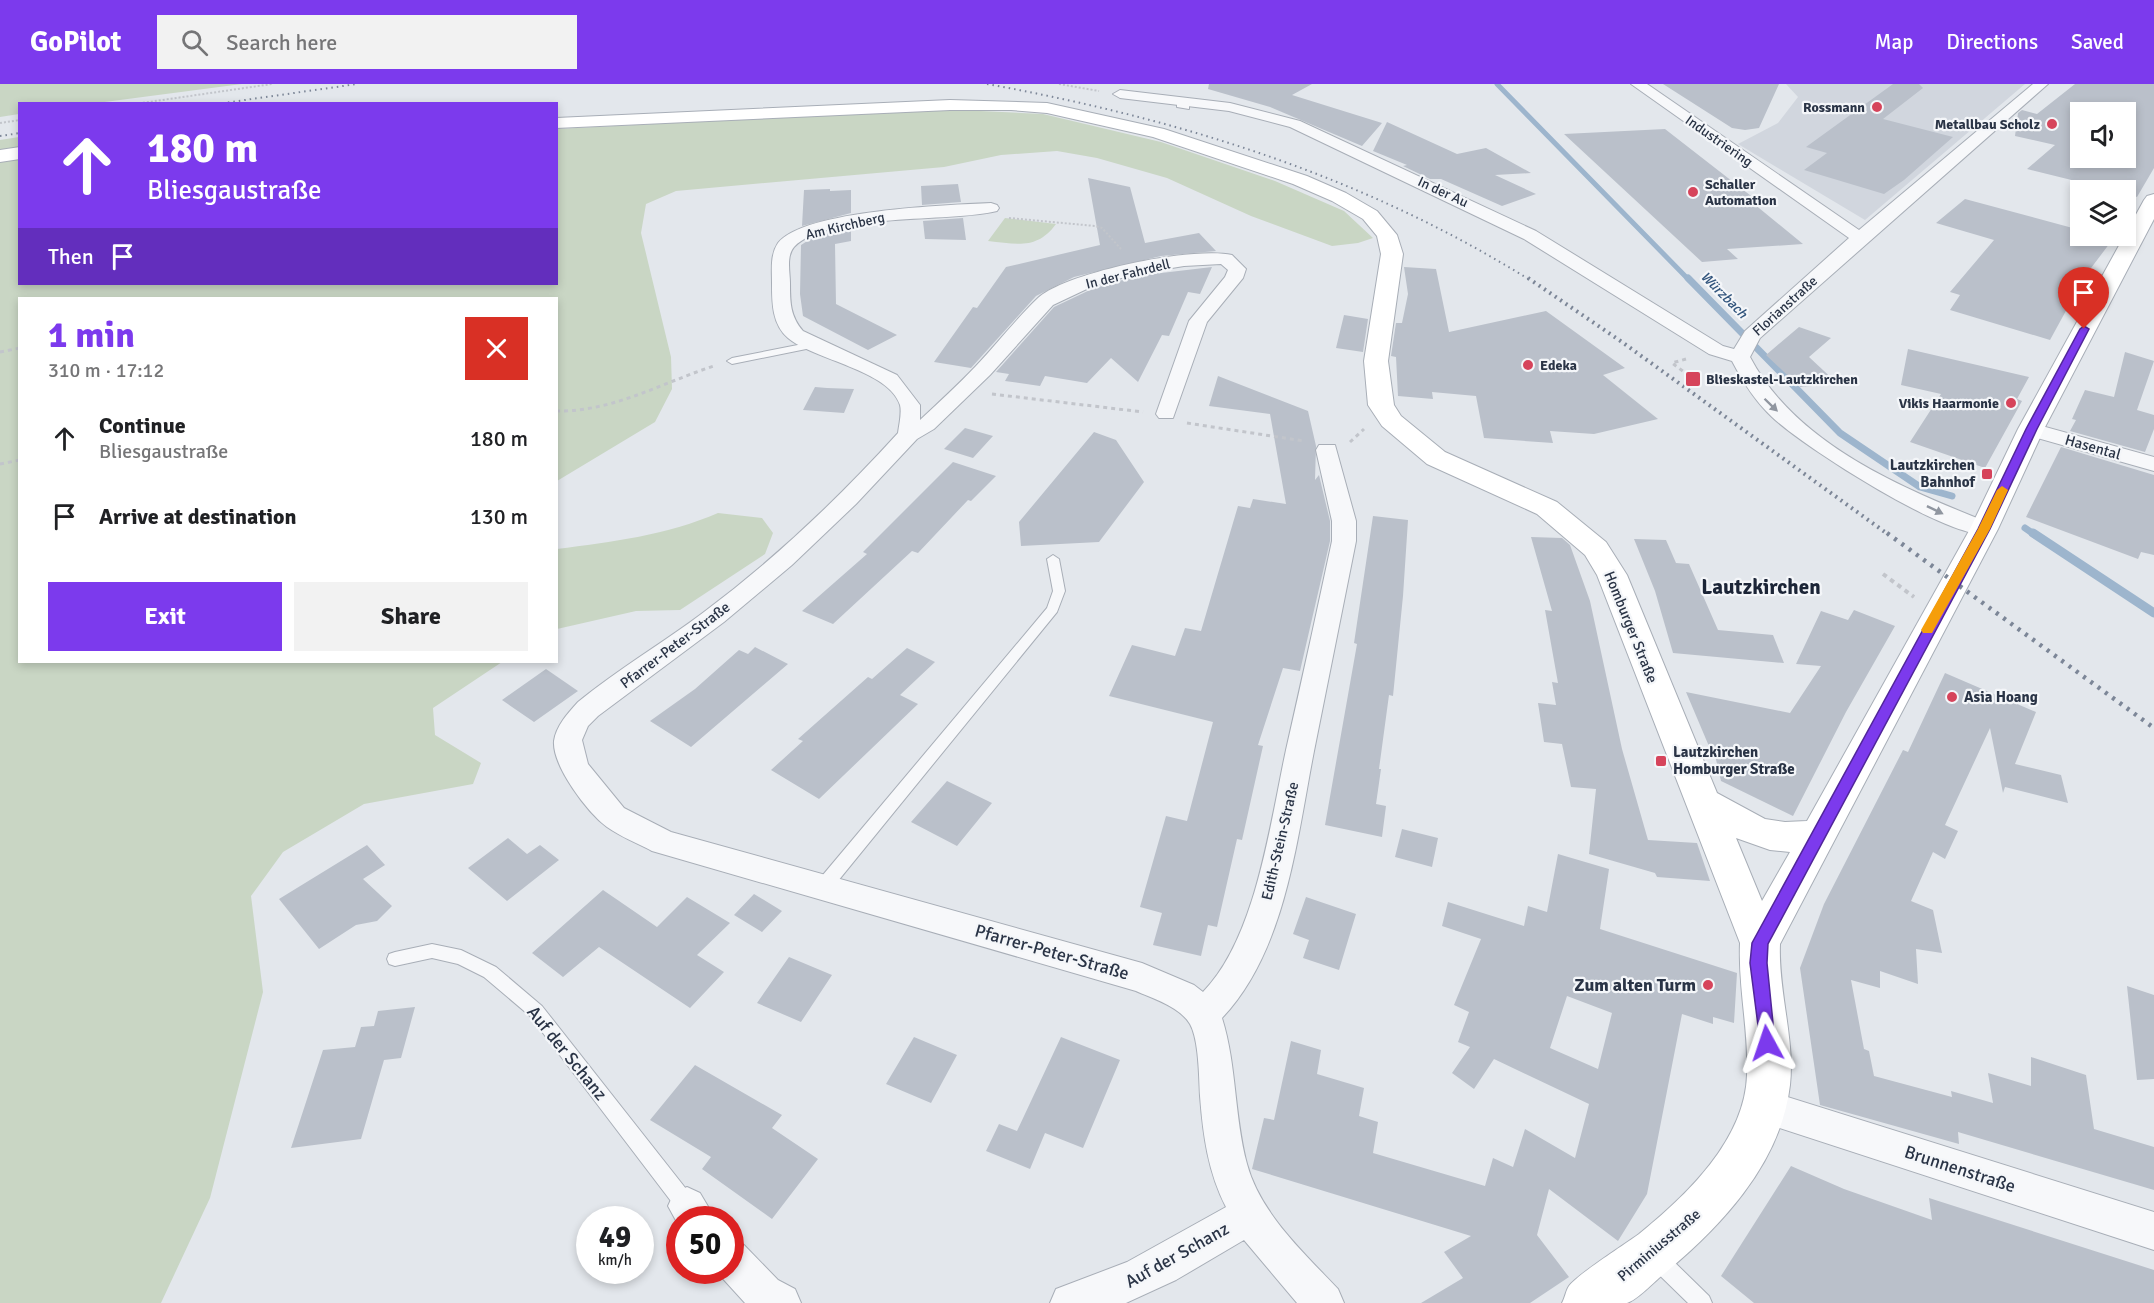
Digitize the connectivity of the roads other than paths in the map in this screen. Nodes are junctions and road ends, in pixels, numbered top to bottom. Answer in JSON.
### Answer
{"nodes":[{"id":1,"x":1638,"y":84,"type":"edge"},
{"id":2,"x":2041,"y":84,"type":"edge"},
{"id":3,"x":1119,"y":94,"type":"road end"},
{"id":4,"x":558,"y":123,"type":"edge"},
{"id":5,"x":18,"y":153,"type":"edge"},
{"id":6,"x":0,"y":156,"type":"edge"},
{"id":7,"x":2154,"y":200,"type":"edge"},
{"id":8,"x":991,"y":208,"type":"dead end"},
{"id":9,"x":1860,"y":238,"type":"junction"},
{"id":10,"x":818,"y":344,"type":"junction"},
{"id":11,"x":1745,"y":346,"type":"junction"},
{"id":12,"x":732,"y":361,"type":"road end"},
{"id":13,"x":1166,"y":414,"type":"road end"},
{"id":14,"x":2031,"y":429,"type":"junction"},
{"id":15,"x":909,"y":434,"type":"junction"},
{"id":16,"x":1327,"y":450,"type":"road end"},
{"id":17,"x":2154,"y":464,"type":"edge"},
{"id":18,"x":1984,"y":529,"type":"junction"},
{"id":19,"x":1053,"y":560,"type":"dead end"},
{"id":20,"x":1701,"y":800,"type":"junction"},
{"id":21,"x":1817,"y":834,"type":"junction"},
{"id":22,"x":823,"y":887,"type":"junction"},
{"id":23,"x":1760,"y":943,"type":"junction"},
{"id":24,"x":395,"y":959,"type":"dead end"},
{"id":25,"x":1204,"y":1014,"type":"junction"},
{"id":26,"x":1765,"y":1107,"type":"junction"},
{"id":27,"x":687,"y":1206,"type":"edge"},
{"id":28,"x":1248,"y":1215,"type":"junction"},
{"id":29,"x":2154,"y":1231,"type":"edge"},
{"id":30,"x":1653,"y":1254,"type":"junction"},
{"id":31,"x":744,"y":1274,"type":"edge"},
{"id":32,"x":766,"y":1300,"type":"edge"},
{"id":33,"x":1070,"y":1303,"type":"edge"},
{"id":34,"x":1324,"y":1303,"type":"edge"},
{"id":35,"x":1587,"y":1303,"type":"edge"},
{"id":36,"x":1702,"y":1303,"type":"edge"}],
"edges":[{"from":1,"to":9,"type":"street","name":"Industriering"},
{"from":2,"to":9,"type":"street","name":"Florianstraße"},
{"from":3,"to":11,"type":"street","name":"In der Au"},
{"from":4,"to":20,"type":"main road","name":"Homburger Straße"},
{"from":5,"to":6,"type":"main road"},
{"from":7,"to":14,"type":"main road","name":"Pirminiusstraße"},
{"from":8,"to":10,"type":"street","name":"Am Kirchberg"},
{"from":9,"to":11,"type":"street","name":"Florianstraße"},
{"from":10,"to":12,"type":"lane"},
{"from":10,"to":15,"type":"street"},
{"from":11,"to":18,"type":"street","one_way":true},
{"from":13,"to":15,"type":"street","name":"In der Fahrdell"},
{"from":14,"to":17,"type":"street","name":"Hasental"},
{"from":14,"to":18,"type":"main road","name":"Pirminiusstraße"},
{"from":15,"to":22,"type":"street","name":"Pfarrer-Peter-Straße"},
{"from":16,"to":25,"type":"street","name":"Edith-Stein-Straße"},
{"from":18,"to":21,"type":"main road","name":"Pirminiusstraße"},
{"from":19,"to":22,"type":"lane"},
{"from":20,"to":21,"type":"main road"},
{"from":20,"to":23,"type":"main road","name":"Homburger Straße"},
{"from":21,"to":23,"type":"main road","name":"Pirminiusstraße"},
{"from":22,"to":25,"type":"street","name":"Pfarrer-Peter-Straße"},
{"from":23,"to":26,"type":"main road","name":"Pirminiusstraße"},
{"from":24,"to":27,"type":"lane","name":"Auf der Schanz"},
{"from":25,"to":28,"type":"street"},
{"from":26,"to":29,"type":"street","name":"Brunnenstraße"},
{"from":26,"to":30,"type":"main road","name":"Pirminiusstraße"},
{"from":28,"to":33,"type":"street","name":"Auf der Schanz"},
{"from":28,"to":34,"type":"street"},
{"from":30,"to":35,"type":"main road","name":"Pirminiusstraße"},
{"from":30,"to":36,"type":"lane"},
{"from":31,"to":32,"type":"street"}]}
